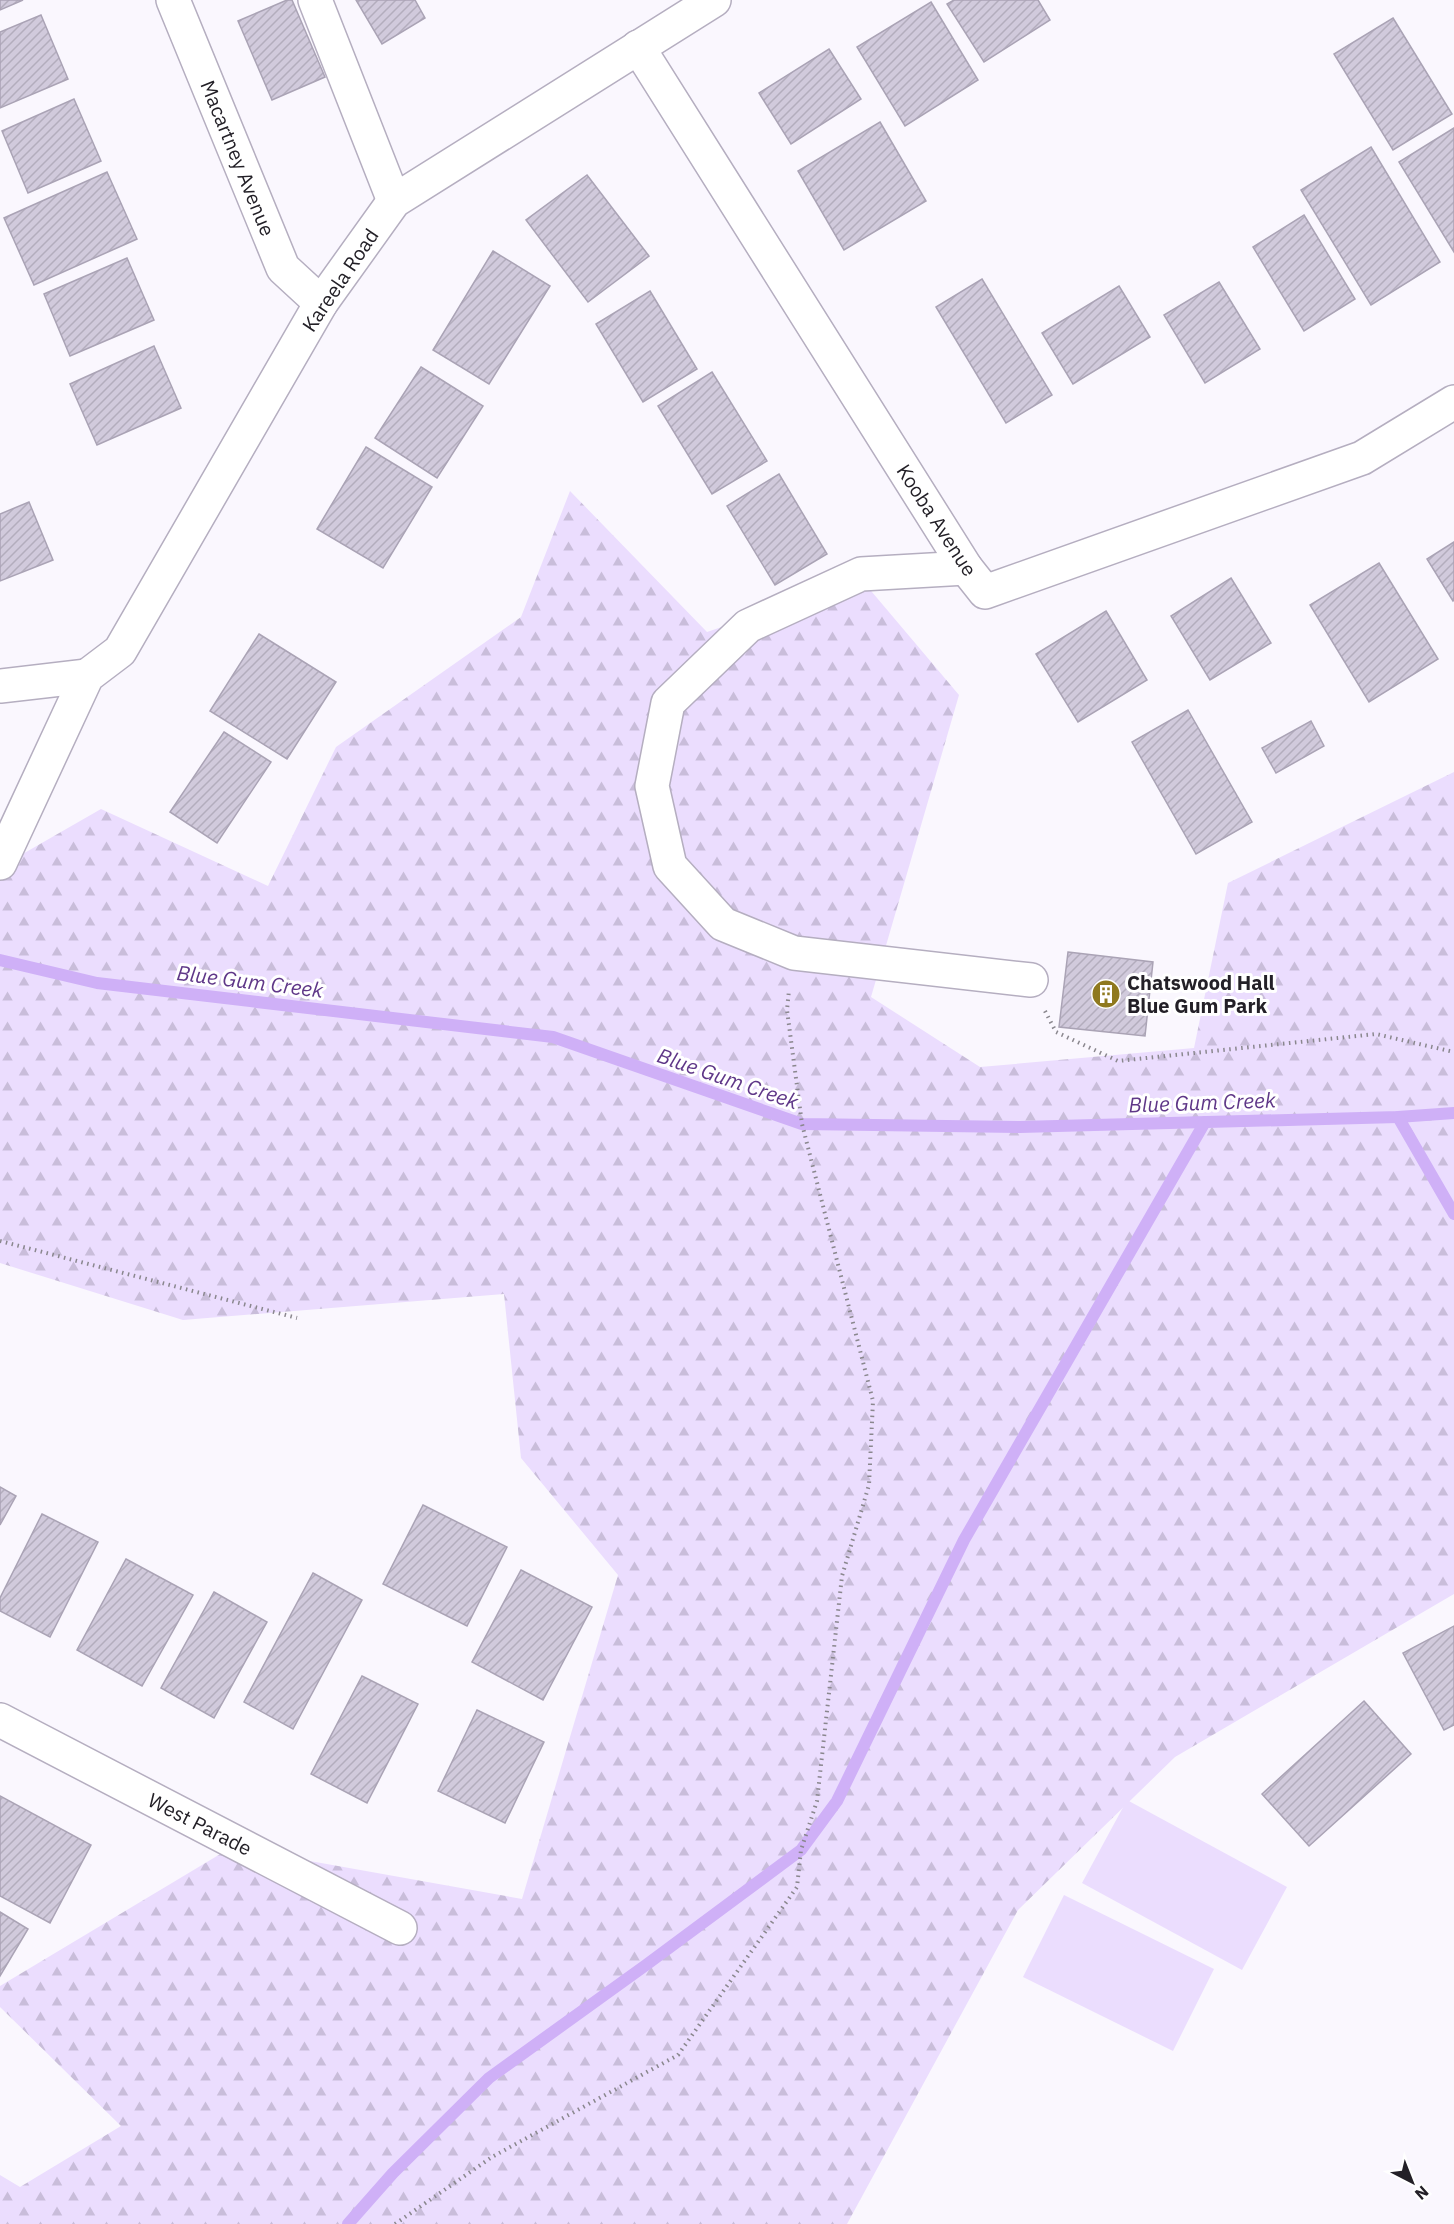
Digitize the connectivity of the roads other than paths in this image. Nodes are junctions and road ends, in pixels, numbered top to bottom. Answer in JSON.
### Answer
{"nodes":[{"id":1,"x":173,"y":0,"type":"edge"},
{"id":2,"x":315,"y":0,"type":"edge"},
{"id":3,"x":714,"y":0,"type":"edge"},
{"id":4,"x":638,"y":47,"type":"junction"},
{"id":5,"x":394,"y":201,"type":"junction"},
{"id":6,"x":321,"y":303,"type":"junction"},
{"id":7,"x":1454,"y":402,"type":"edge"},
{"id":8,"x":966,"y":568,"type":"junction"},
{"id":9,"x":87,"y":676,"type":"junction"},
{"id":10,"x":0,"y":686,"type":"edge"},
{"id":11,"x":0,"y":863,"type":"edge"},
{"id":12,"x":1030,"y":981,"type":"road end"},
{"id":13,"x":0,"y":1720,"type":"edge"},
{"id":14,"x":400,"y":1928,"type":"dead end"}],
"edges":[{"from":1,"to":6,"type":"street","name":"Macartney Avenue"},
{"from":2,"to":5,"type":"street"},
{"from":3,"to":4,"type":"street","name":"Kareela Road"},
{"from":4,"to":5,"type":"street","name":"Kareela Road"},
{"from":4,"to":8,"type":"street","name":"Kooba Avenue"},
{"from":5,"to":6,"type":"street","name":"Kareela Road"},
{"from":6,"to":9,"type":"street","name":"Kareela Road"},
{"from":7,"to":8,"type":"street","name":"Kooba Avenue"},
{"from":8,"to":12,"type":"street"},
{"from":9,"to":10,"type":"street"},
{"from":9,"to":11,"type":"street"},
{"from":13,"to":14,"type":"street","name":"West Parade"}]}
